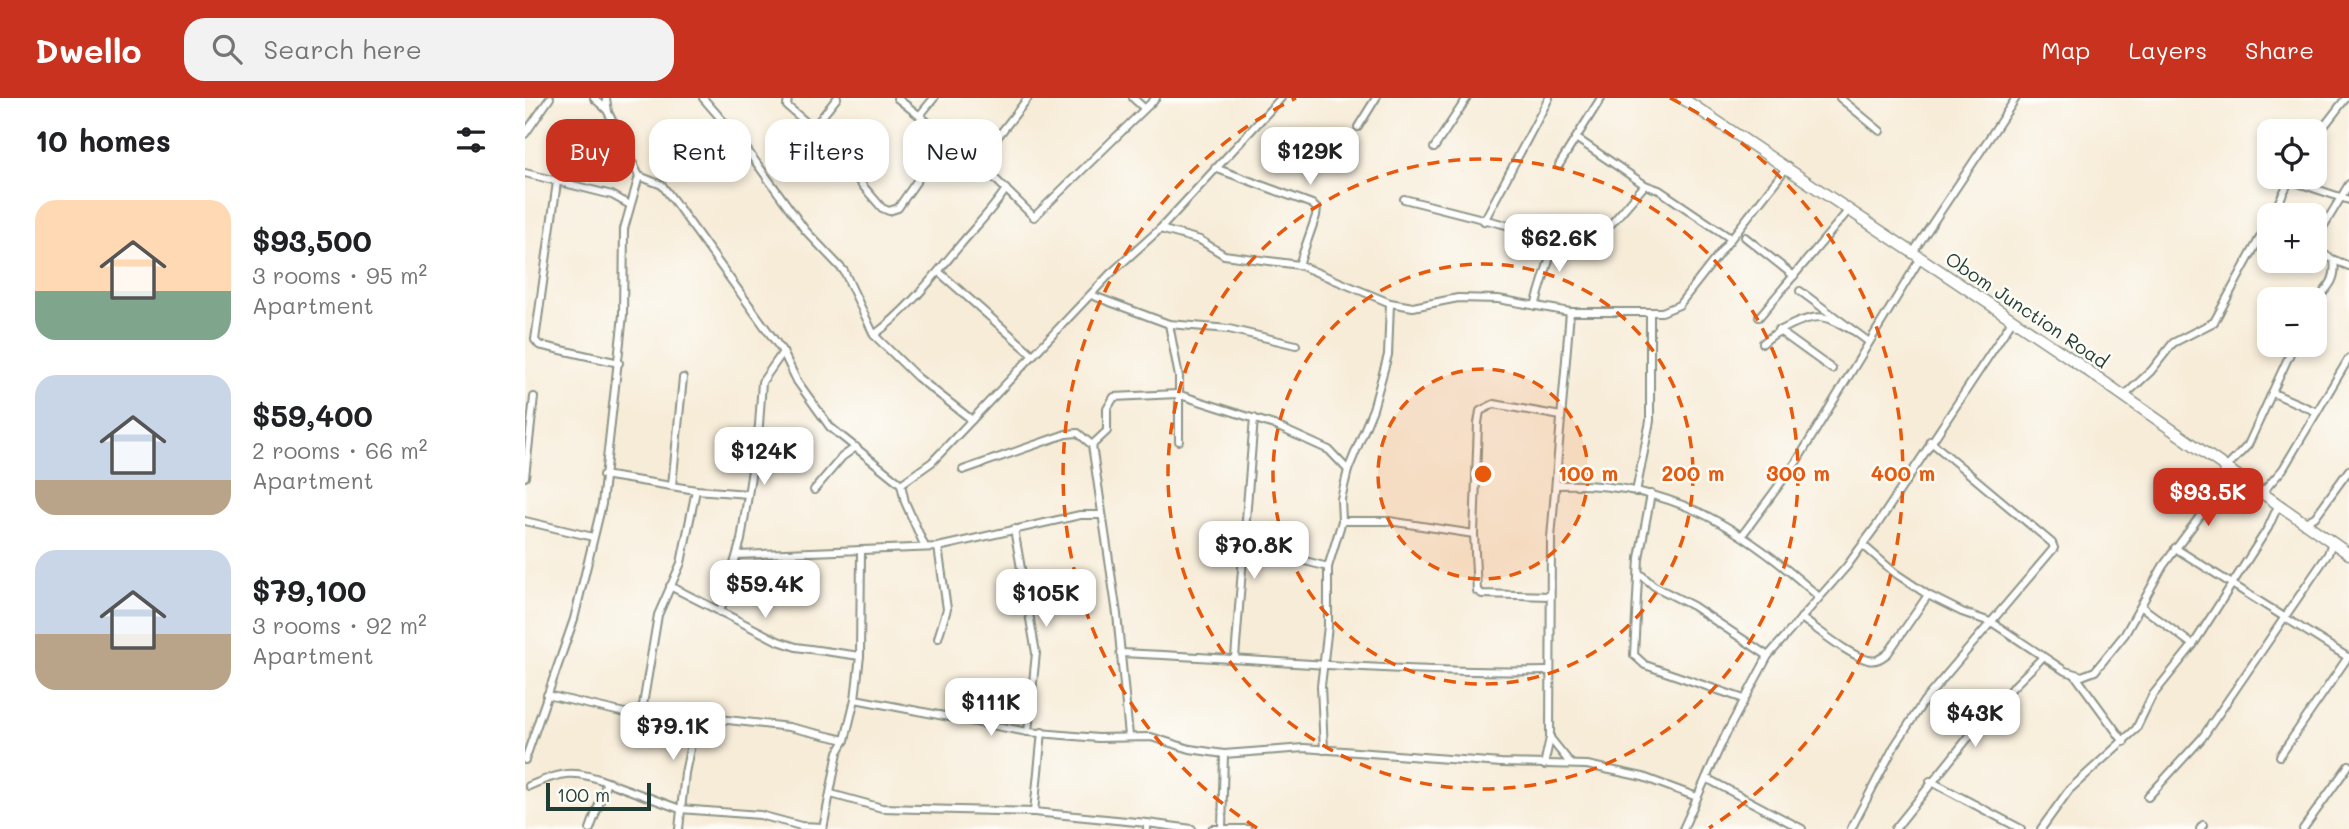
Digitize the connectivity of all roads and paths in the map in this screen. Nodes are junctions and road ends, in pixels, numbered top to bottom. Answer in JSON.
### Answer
{"nodes":[{"id":1,"x":550,"y":98,"type":"edge"},
{"id":2,"x":594,"y":98,"type":"edge"},
{"id":3,"x":606,"y":98,"type":"edge"},
{"id":4,"x":703,"y":98,"type":"edge"},
{"id":5,"x":788,"y":98,"type":"edge"},
{"id":6,"x":837,"y":98,"type":"edge"},
{"id":7,"x":897,"y":98,"type":"edge"},
{"id":8,"x":934,"y":98,"type":"edge"},
{"id":9,"x":1028,"y":98,"type":"edge"},
{"id":10,"x":1133,"y":98,"type":"edge"},
{"id":11,"x":1156,"y":98,"type":"edge"},
{"id":12,"x":1281,"y":98,"type":"edge"},
{"id":13,"x":1376,"y":98,"type":"edge"},
{"id":14,"x":1467,"y":98,"type":"edge"},
{"id":15,"x":1549,"y":98,"type":"edge"},
{"id":16,"x":1601,"y":98,"type":"edge"},
{"id":17,"x":1682,"y":98,"type":"edge"},
{"id":18,"x":1840,"y":98,"type":"edge"},
{"id":19,"x":2016,"y":98,"type":"edge"},
{"id":20,"x":2346,"y":98,"type":"edge"},
{"id":21,"x":1145,"y":108,"type":"junction"},
{"id":22,"x":608,"y":112,"type":"junction"},
{"id":23,"x":920,"y":116,"type":"junction"},
{"id":24,"x":802,"y":119,"type":"edge"},
{"id":25,"x":820,"y":119,"type":"edge"},
{"id":26,"x":923,"y":119,"type":"edge"},
{"id":27,"x":2327,"y":123,"type":"edge"},
{"id":28,"x":1358,"y":127,"type":"dead end"},
{"id":29,"x":1002,"y":131,"type":"edge"},
{"id":30,"x":1880,"y":131,"type":"dead end"},
{"id":31,"x":525,"y":134,"type":"edge"},
{"id":32,"x":1576,"y":138,"type":"junction"},
{"id":33,"x":1434,"y":148,"type":"dead end"},
{"id":34,"x":1559,"y":165,"type":"dead end"},
{"id":35,"x":1787,"y":167,"type":"junction"},
{"id":36,"x":1215,"y":168,"type":"junction"},
{"id":37,"x":525,"y":172,"type":"edge"},
{"id":38,"x":639,"y":176,"type":"junction"},
{"id":39,"x":546,"y":179,"type":"edge"},
{"id":40,"x":557,"y":182,"type":"joint"},
{"id":41,"x":860,"y":182,"type":"edge"},
{"id":42,"x":916,"y":182,"type":"edge"},
{"id":43,"x":999,"y":182,"type":"edge"},
{"id":44,"x":2349,"y":184,"type":"edge"},
{"id":45,"x":1645,"y":185,"type":"junction"},
{"id":46,"x":1006,"y":189,"type":"junction"},
{"id":47,"x":2316,"y":189,"type":"edge"},
{"id":48,"x":2339,"y":198,"type":"junction"},
{"id":49,"x":1404,"y":199,"type":"dead end"},
{"id":50,"x":2349,"y":200,"type":"edge"},
{"id":51,"x":630,"y":205,"type":"junction"},
{"id":52,"x":1848,"y":211,"type":"junction"},
{"id":53,"x":1484,"y":221,"type":"junction"},
{"id":54,"x":1160,"y":229,"type":"junction"},
{"id":55,"x":1557,"y":234,"type":"junction"},
{"id":56,"x":1745,"y":237,"type":"dead end"},
{"id":57,"x":1730,"y":238,"type":"junction"},
{"id":58,"x":2257,"y":243,"type":"edge"},
{"id":59,"x":1916,"y":256,"type":"junction"},
{"id":60,"x":2334,"y":260,"type":"junction"},
{"id":61,"x":1299,"y":265,"type":"junction"},
{"id":62,"x":2349,"y":266,"type":"edge"},
{"id":63,"x":939,"y":272,"type":"junction"},
{"id":64,"x":1794,"y":276,"type":"junction"},
{"id":65,"x":2327,"y":288,"type":"edge"},
{"id":66,"x":1800,"y":291,"type":"dead end"},
{"id":67,"x":1091,"y":295,"type":"junction"},
{"id":68,"x":1390,"y":303,"type":"junction"},
{"id":69,"x":1535,"y":306,"type":"junction"},
{"id":70,"x":1570,"y":312,"type":"junction"},
{"id":71,"x":1650,"y":312,"type":"junction"},
{"id":72,"x":1759,"y":317,"type":"dead end"},
{"id":73,"x":2009,"y":317,"type":"junction"},
{"id":74,"x":1169,"y":324,"type":"junction"},
{"id":75,"x":1778,"y":330,"type":"junction"},
{"id":76,"x":1852,"y":330,"type":"junction"},
{"id":77,"x":874,"y":334,"type":"junction"},
{"id":78,"x":1868,"y":342,"type":"junction"},
{"id":79,"x":1763,"y":343,"type":"dead end"},
{"id":80,"x":1296,"y":345,"type":"dead end"},
{"id":81,"x":783,"y":352,"type":"junction"},
{"id":82,"x":1033,"y":354,"type":"junction"},
{"id":83,"x":2289,"y":357,"type":"edge"},
{"id":84,"x":2349,"y":358,"type":"edge"},
{"id":85,"x":619,"y":363,"type":"junction"},
{"id":86,"x":1832,"y":369,"type":"dead end"},
{"id":87,"x":683,"y":378,"type":"dead end"},
{"id":88,"x":2273,"y":393,"type":"junction"},
{"id":89,"x":1177,"y":394,"type":"junction"},
{"id":90,"x":534,"y":397,"type":"dead end"},
{"id":91,"x":2123,"y":397,"type":"junction"},
{"id":92,"x":2317,"y":412,"type":"junction"},
{"id":93,"x":1561,"y":416,"type":"junction"},
{"id":94,"x":1254,"y":418,"type":"junction"},
{"id":95,"x":972,"y":420,"type":"junction"},
{"id":96,"x":1179,"y":441,"type":"dead end"},
{"id":97,"x":1930,"y":441,"type":"junction"},
{"id":98,"x":1092,"y":445,"type":"junction"},
{"id":99,"x":856,"y":447,"type":"junction"},
{"id":100,"x":2225,"y":469,"type":"junction"},
{"id":101,"x":963,"y":470,"type":"dead end"},
{"id":102,"x":1347,"y":470,"type":"junction"},
{"id":103,"x":2349,"y":470,"type":"edge"},
{"id":104,"x":603,"y":475,"type":"junction"},
{"id":105,"x":525,"y":477,"type":"edge"},
{"id":106,"x":901,"y":484,"type":"junction"},
{"id":107,"x":672,"y":485,"type":"junction"},
{"id":108,"x":1556,"y":485,"type":"junction"},
{"id":109,"x":696,"y":490,"type":"junction"},
{"id":110,"x":814,"y":490,"type":"dead end"},
{"id":111,"x":1636,"y":492,"type":"junction"},
{"id":112,"x":748,"y":494,"type":"junction"},
{"id":113,"x":1651,"y":494,"type":"junction"},
{"id":114,"x":2261,"y":494,"type":"junction"},
{"id":115,"x":2277,"y":506,"type":"junction"},
{"id":116,"x":1102,"y":515,"type":"junction"},
{"id":117,"x":525,"y":521,"type":"edge"},
{"id":118,"x":1342,"y":521,"type":"junction"},
{"id":119,"x":2305,"y":522,"type":"junction"},
{"id":120,"x":1014,"y":529,"type":"junction"},
{"id":121,"x":1473,"y":534,"type":"junction"},
{"id":122,"x":1743,"y":534,"type":"junction"},
{"id":123,"x":593,"y":537,"type":"junction"},
{"id":124,"x":2332,"y":542,"type":"junction"},
{"id":125,"x":1243,"y":545,"type":"junction"},
{"id":126,"x":1863,"y":545,"type":"junction"},
{"id":127,"x":925,"y":547,"type":"junction"},
{"id":128,"x":938,"y":547,"type":"junction"},
{"id":129,"x":2175,"y":548,"type":"junction"},
{"id":130,"x":861,"y":552,"type":"junction"},
{"id":131,"x":2349,"y":554,"type":"edge"},
{"id":132,"x":738,"y":555,"type":"junction"},
{"id":133,"x":1328,"y":567,"type":"junction"},
{"id":134,"x":1639,"y":573,"type":"junction"},
{"id":135,"x":2231,"y":584,"type":"junction"},
{"id":136,"x":670,"y":586,"type":"junction"},
{"id":137,"x":1654,"y":586,"type":"junction"},
{"id":138,"x":1638,"y":589,"type":"junction"},
{"id":139,"x":1928,"y":595,"type":"junction"},
{"id":140,"x":1550,"y":596,"type":"junction"},
{"id":141,"x":1818,"y":596,"type":"junction"},
{"id":142,"x":2142,"y":607,"type":"junction"},
{"id":143,"x":720,"y":612,"type":"junction"},
{"id":144,"x":1801,"y":618,"type":"junction"},
{"id":145,"x":2285,"y":618,"type":"junction"},
{"id":146,"x":1993,"y":623,"type":"junction"},
{"id":147,"x":938,"y":638,"type":"dead end"},
{"id":148,"x":2193,"y":645,"type":"junction"},
{"id":149,"x":1120,"y":653,"type":"junction"},
{"id":150,"x":860,"y":656,"type":"junction"},
{"id":151,"x":1767,"y":656,"type":"junction"},
{"id":152,"x":1235,"y":658,"type":"junction"},
{"id":153,"x":2042,"y":658,"type":"junction"},
{"id":154,"x":2348,"y":658,"type":"edge"},
{"id":155,"x":1322,"y":665,"type":"junction"},
{"id":156,"x":1548,"y":671,"type":"junction"},
{"id":157,"x":2074,"y":674,"type":"junction"},
{"id":158,"x":547,"y":695,"type":"junction"},
{"id":159,"x":855,"y":699,"type":"junction"},
{"id":160,"x":1744,"y":699,"type":"junction"},
{"id":161,"x":642,"y":711,"type":"junction"},
{"id":162,"x":696,"y":720,"type":"junction"},
{"id":163,"x":1028,"y":732,"type":"junction"},
{"id":164,"x":1042,"y":732,"type":"junction"},
{"id":165,"x":1129,"y":736,"type":"junction"},
{"id":166,"x":1550,"y":738,"type":"junction"},
{"id":167,"x":845,"y":740,"type":"junction"},
{"id":168,"x":2125,"y":742,"type":"junction"},
{"id":169,"x":1324,"y":750,"type":"junction"},
{"id":170,"x":1224,"y":754,"type":"junction"},
{"id":171,"x":2280,"y":756,"type":"dead end"},
{"id":172,"x":525,"y":760,"type":"edge"},
{"id":173,"x":1571,"y":764,"type":"junction"},
{"id":174,"x":1544,"y":765,"type":"junction"},
{"id":175,"x":2349,"y":765,"type":"edge"},
{"id":176,"x":1706,"y":778,"type":"junction"},
{"id":177,"x":1930,"y":781,"type":"junction"},
{"id":178,"x":607,"y":782,"type":"junction"},
{"id":179,"x":529,"y":786,"type":"dead end"},
{"id":180,"x":831,"y":794,"type":"junction"},
{"id":181,"x":1697,"y":797,"type":"junction"},
{"id":182,"x":2148,"y":797,"type":"dead end"},
{"id":183,"x":680,"y":809,"type":"junction"},
{"id":184,"x":1034,"y":812,"type":"junction"},
{"id":185,"x":1147,"y":826,"type":"edge"},
{"id":186,"x":823,"y":828,"type":"edge"},
{"id":187,"x":1222,"y":828,"type":"edge"},
{"id":188,"x":590,"y":829,"type":"edge"},
{"id":189,"x":679,"y":829,"type":"edge"},
{"id":190,"x":1192,"y":829,"type":"edge"},
{"id":191,"x":1212,"y":829,"type":"edge"},
{"id":192,"x":1248,"y":829,"type":"edge"},
{"id":193,"x":1683,"y":829,"type":"edge"},
{"id":194,"x":1803,"y":829,"type":"edge"},
{"id":195,"x":1851,"y":829,"type":"edge"},
{"id":196,"x":1895,"y":829,"type":"edge"},
{"id":197,"x":2021,"y":829,"type":"edge"},
{"id":198,"x":2041,"y":829,"type":"edge"},
{"id":199,"x":2304,"y":829,"type":"edge"}],
"edges":[{"from":1,"to":31,"type":"street"},
{"from":2,"to":22,"type":"street"},
{"from":3,"to":22,"type":"street"},
{"from":4,"to":77,"type":"street"},
{"from":5,"to":24,"type":"street"},
{"from":6,"to":25,"type":"street"},
{"from":7,"to":23,"type":"street"},
{"from":8,"to":23,"type":"street"},
{"from":9,"to":29,"type":"street"},
{"from":10,"to":21,"type":"street"},
{"from":11,"to":21,"type":"street"},
{"from":12,"to":36,"type":"street"},
{"from":13,"to":28,"type":"street"},
{"from":14,"to":33,"type":"street"},
{"from":15,"to":53,"type":"street"},
{"from":16,"to":32,"type":"street"},
{"from":17,"to":35,"type":"main road","name":"Obom Junction Road"},
{"from":18,"to":30,"type":"street"},
{"from":19,"to":59,"type":"street"},
{"from":20,"to":27,"type":"street"},
{"from":21,"to":46,"type":"street"},
{"from":22,"to":38,"type":"street"},
{"from":23,"to":26,"type":"street"},
{"from":32,"to":34,"type":"street"},
{"from":32,"to":45,"type":"street"},
{"from":35,"to":52,"type":"main road","name":"Obom Junction Road"},
{"from":35,"to":57,"type":"street"},
{"from":36,"to":54,"type":"street"},
{"from":36,"to":61,"type":"street"},
{"from":37,"to":39,"type":"street"},
{"from":38,"to":51,"type":"street"},
{"from":38,"to":81,"type":"street"},
{"from":40,"to":51,"type":"street"},
{"from":40,"to":85,"type":"street"},
{"from":41,"to":42,"type":"street"},
{"from":43,"to":46,"type":"street"},
{"from":44,"to":48,"type":"street"},
{"from":45,"to":55,"type":"street"},
{"from":45,"to":57,"type":"street"},
{"from":46,"to":63,"type":"street"},
{"from":47,"to":48,"type":"street"},
{"from":48,"to":50,"type":"street"},
{"from":48,"to":60,"type":"street"},
{"from":49,"to":53,"type":"street"},
{"from":51,"to":85,"type":"street"},
{"from":52,"to":59,"type":"main road","name":"Obom Junction Road"},
{"from":52,"to":64,"type":"street"},
{"from":53,"to":55,"type":"street"},
{"from":54,"to":61,"type":"street"},
{"from":54,"to":67,"type":"street"},
{"from":55,"to":69,"type":"street"},
{"from":56,"to":64,"type":"street"},
{"from":57,"to":71,"type":"street"},
{"from":58,"to":91,"type":"street"},
{"from":59,"to":73,"type":"main road","name":"Obom Junction Road"},
{"from":59,"to":78,"type":"street"},
{"from":60,"to":62,"type":"street"},
{"from":60,"to":65,"type":"street"},
{"from":61,"to":68,"type":"street"},
{"from":63,"to":77,"type":"street"},
{"from":63,"to":82,"type":"street"},
{"from":64,"to":72,"type":"street"},
{"from":66,"to":76,"type":"street"},
{"from":67,"to":74,"type":"street"},
{"from":67,"to":82,"type":"street"},
{"from":68,"to":69,"type":"street"},
{"from":68,"to":102,"type":"street"},
{"from":69,"to":70,"type":"street"},
{"from":70,"to":71,"type":"street"},
{"from":70,"to":93,"type":"street"},
{"from":71,"to":111,"type":"street"},
{"from":73,"to":91,"type":"main road","name":"Obom Junction Road"},
{"from":73,"to":97,"type":"street"},
{"from":74,"to":80,"type":"street"},
{"from":74,"to":89,"type":"street"},
{"from":75,"to":76,"type":"street"},
{"from":75,"to":79,"type":"street"},
{"from":75,"to":86,"type":"street"},
{"from":76,"to":78,"type":"street"},
{"from":77,"to":95,"type":"street"},
{"from":78,"to":122,"type":"street"},
{"from":81,"to":99,"type":"street"},
{"from":81,"to":112,"type":"street"},
{"from":82,"to":95,"type":"street"},
{"from":83,"to":88,"type":"street"},
{"from":84,"to":92,"type":"street"},
{"from":85,"to":104,"type":"street"},
{"from":87,"to":107,"type":"street"},
{"from":88,"to":92,"type":"street"},
{"from":88,"to":100,"type":"street"},
{"from":89,"to":94,"type":"street"},
{"from":89,"to":96,"type":"street"},
{"from":89,"to":98,"type":"street"},
{"from":90,"to":105,"type":"street"},
{"from":91,"to":100,"type":"main road","name":"Obom Junction Road"},
{"from":92,"to":114,"type":"street"},
{"from":93,"to":108,"type":"street"},
{"from":93,"to":121,"type":"street"},
{"from":94,"to":102,"type":"street"},
{"from":94,"to":125,"type":"street"},
{"from":95,"to":106,"type":"street"},
{"from":97,"to":126,"type":"street"},
{"from":97,"to":146,"type":"street"},
{"from":98,"to":101,"type":"street"},
{"from":98,"to":116,"type":"street"},
{"from":99,"to":106,"type":"street"},
{"from":99,"to":110,"type":"street"},
{"from":100,"to":114,"type":"main road","name":"Obom Junction Road"},
{"from":100,"to":129,"type":"street"},
{"from":102,"to":118,"type":"street"},
{"from":103,"to":119,"type":"street"},
{"from":104,"to":107,"type":"street"},
{"from":104,"to":123,"type":"street"},
{"from":106,"to":127,"type":"street"},
{"from":107,"to":109,"type":"street"},
{"from":108,"to":111,"type":"street"},
{"from":108,"to":140,"type":"street"},
{"from":109,"to":112,"type":"street"},
{"from":109,"to":136,"type":"street"},
{"from":111,"to":113,"type":"street"},
{"from":112,"to":132,"type":"street"},
{"from":113,"to":122,"type":"street"},
{"from":113,"to":134,"type":"street"},
{"from":114,"to":115,"type":"main road","name":"Obom Junction Road"},
{"from":115,"to":119,"type":"main road","name":"Obom Junction Road"},
{"from":115,"to":135,"type":"street"},
{"from":116,"to":120,"type":"street"},
{"from":116,"to":149,"type":"street"},
{"from":117,"to":123,"type":"street"},
{"from":118,"to":121,"type":"street"},
{"from":118,"to":133,"type":"street"},
{"from":119,"to":124,"type":"main road","name":"Obom Junction Road"},
{"from":120,"to":128,"type":"street"},
{"from":120,"to":163,"type":"street"},
{"from":121,"to":140,"type":"street"},
{"from":122,"to":141,"type":"street"},
{"from":123,"to":158,"type":"street"},
{"from":124,"to":131,"type":"main road","name":"Obom Junction Road"},
{"from":124,"to":145,"type":"street"},
{"from":125,"to":133,"type":"street"},
{"from":125,"to":152,"type":"street"},
{"from":126,"to":139,"type":"street"},
{"from":126,"to":141,"type":"street"},
{"from":127,"to":128,"type":"street"},
{"from":127,"to":130,"type":"street"},
{"from":128,"to":147,"type":"street"},
{"from":129,"to":135,"type":"street"},
{"from":129,"to":142,"type":"street"},
{"from":130,"to":132,"type":"street"},
{"from":130,"to":150,"type":"street"},
{"from":132,"to":143,"type":"street"},
{"from":133,"to":155,"type":"street"},
{"from":134,"to":137,"type":"street"},
{"from":134,"to":138,"type":"street"},
{"from":135,"to":145,"type":"street"},
{"from":135,"to":148,"type":"street"},
{"from":136,"to":143,"type":"street"},
{"from":136,"to":161,"type":"street"},
{"from":137,"to":138,"type":"street"},
{"from":137,"to":151,"type":"street"},
{"from":138,"to":160,"type":"street"},
{"from":139,"to":144,"type":"street"},
{"from":139,"to":146,"type":"street"},
{"from":140,"to":156,"type":"street"},
{"from":141,"to":144,"type":"street"},
{"from":142,"to":148,"type":"street"},
{"from":142,"to":157,"type":"street"},
{"from":143,"to":150,"type":"street"},
{"from":144,"to":151,"type":"street"},
{"from":145,"to":154,"type":"street"},
{"from":145,"to":182,"type":"street"},
{"from":146,"to":153,"type":"street"},
{"from":146,"to":195,"type":"street"},
{"from":148,"to":168,"type":"street"},
{"from":149,"to":152,"type":"street"},
{"from":149,"to":165,"type":"street"},
{"from":150,"to":159,"type":"street"},
{"from":151,"to":160,"type":"street"},
{"from":152,"to":155,"type":"street"},
{"from":153,"to":157,"type":"street"},
{"from":153,"to":177,"type":"street"},
{"from":154,"to":171,"type":"street"},
{"from":155,"to":156,"type":"street"},
{"from":155,"to":169,"type":"street"},
{"from":156,"to":166,"type":"street"},
{"from":157,"to":168,"type":"street"},
{"from":158,"to":161,"type":"street"},
{"from":158,"to":172,"type":"street"},
{"from":159,"to":163,"type":"street"},
{"from":159,"to":167,"type":"street"},
{"from":160,"to":176,"type":"street"},
{"from":161,"to":162,"type":"street"},
{"from":162,"to":167,"type":"street"},
{"from":162,"to":183,"type":"street"},
{"from":163,"to":164,"type":"street"},
{"from":164,"to":165,"type":"street"},
{"from":164,"to":184,"type":"street"},
{"from":165,"to":170,"type":"street"},
{"from":166,"to":173,"type":"street"},
{"from":166,"to":174,"type":"street"},
{"from":167,"to":180,"type":"street"},
{"from":168,"to":198,"type":"street"},
{"from":169,"to":170,"type":"street"},
{"from":169,"to":174,"type":"street"},
{"from":170,"to":187,"type":"street"},
{"from":173,"to":174,"type":"street"},
{"from":173,"to":181,"type":"street"},
{"from":175,"to":199,"type":"street"},
{"from":176,"to":181,"type":"street"},
{"from":176,"to":194,"type":"street"},
{"from":177,"to":196,"type":"street"},
{"from":177,"to":197,"type":"street"},
{"from":178,"to":179,"type":"street"},
{"from":178,"to":183,"type":"street"},
{"from":178,"to":188,"type":"street"},
{"from":180,"to":184,"type":"street"},
{"from":180,"to":186,"type":"street"},
{"from":181,"to":193,"type":"street"},
{"from":183,"to":186,"type":"street"},
{"from":183,"to":189,"type":"street"},
{"from":184,"to":185,"type":"street"},
{"from":185,"to":190,"type":"street"},
{"from":187,"to":191,"type":"street"},
{"from":187,"to":192,"type":"street"}]}
